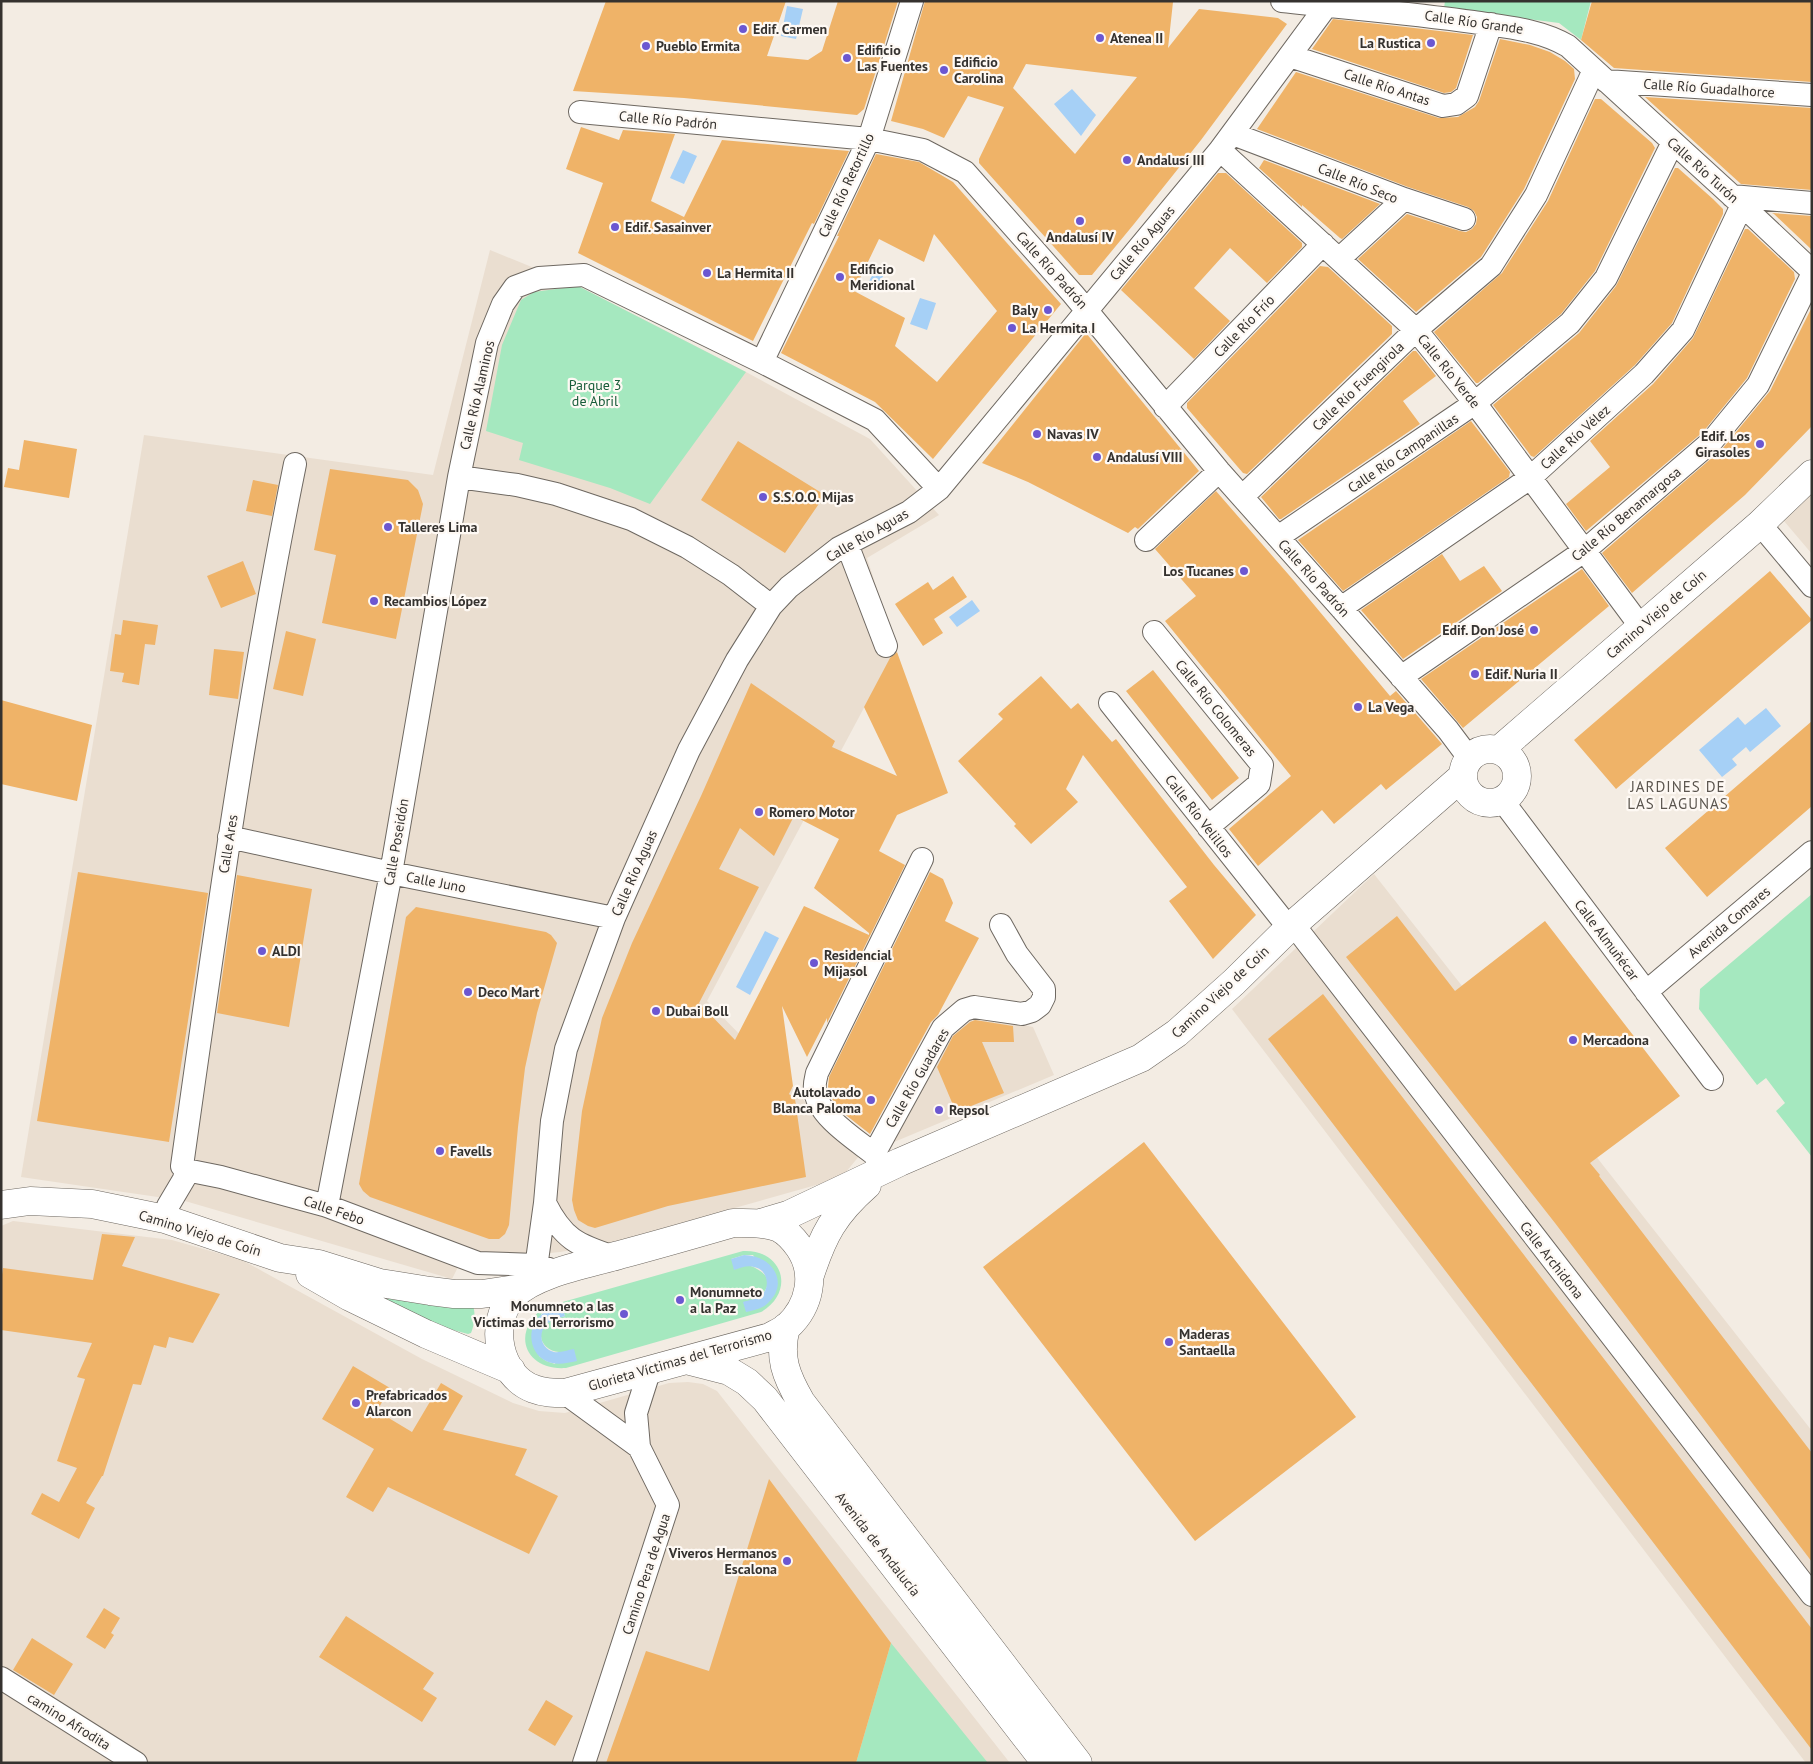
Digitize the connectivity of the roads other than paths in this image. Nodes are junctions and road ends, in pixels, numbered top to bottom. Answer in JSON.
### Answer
{"nodes":[{"id":1,"x":912,"y":1,"type":"edge"},
{"id":2,"x":1282,"y":1,"type":"edge"},
{"id":3,"x":1328,"y":4,"type":"edge"},
{"id":4,"x":1427,"y":8,"type":"edge"},
{"id":5,"x":1491,"y":24,"type":"junction"},
{"id":6,"x":1290,"y":56,"type":"junction"},
{"id":7,"x":1600,"y":75,"type":"junction"},
{"id":8,"x":1812,"y":95,"type":"edge"},
{"id":9,"x":580,"y":112,"type":"dead end"},
{"id":10,"x":869,"y":139,"type":"junction"},
{"id":11,"x":1226,"y":142,"type":"junction"},
{"id":12,"x":1673,"y":142,"type":"junction"},
{"id":13,"x":1404,"y":199,"type":"junction"},
{"id":14,"x":1737,"y":200,"type":"junction"},
{"id":15,"x":1812,"y":203,"type":"edge"},
{"id":16,"x":1464,"y":219,"type":"dead end"},
{"id":17,"x":1331,"y":252,"type":"junction"},
{"id":18,"x":1812,"y":270,"type":"edge"},
{"id":19,"x":1812,"y":275,"type":"edge"},
{"id":20,"x":1087,"y":310,"type":"junction"},
{"id":21,"x":1416,"y":330,"type":"junction"},
{"id":22,"x":762,"y":362,"type":"junction"},
{"id":23,"x":1475,"y":403,"type":"junction"},
{"id":24,"x":1166,"y":407,"type":"junction"},
{"id":25,"x":295,"y":464,"type":"dead end"},
{"id":26,"x":1219,"y":471,"type":"junction"},
{"id":27,"x":1812,"y":474,"type":"edge"},
{"id":28,"x":460,"y":477,"type":"junction"},
{"id":29,"x":1530,"y":478,"type":"junction"},
{"id":30,"x":939,"y":489,"type":"junction"},
{"id":31,"x":1242,"y":497,"type":"junction"},
{"id":32,"x":1760,"y":524,"type":"junction"},
{"id":33,"x":1278,"y":537,"type":"junction"},
{"id":34,"x":1146,"y":540,"type":"dead end"},
{"id":35,"x":847,"y":544,"type":"junction"},
{"id":36,"x":1584,"y":551,"type":"junction"},
{"id":37,"x":1812,"y":586,"type":"edge"},
{"id":38,"x":771,"y":606,"type":"junction"},
{"id":39,"x":1341,"y":608,"type":"junction"},
{"id":40,"x":1641,"y":627,"type":"junction"},
{"id":41,"x":1154,"y":632,"type":"dead end"},
{"id":42,"x":886,"y":646,"type":"dead end"},
{"id":43,"x":1401,"y":677,"type":"junction"},
{"id":44,"x":1110,"y":704,"type":"dead end"},
{"id":45,"x":1499,"y":750,"type":"junction"},
{"id":46,"x":1466,"y":767,"type":"junction"},
{"id":47,"x":1502,"y":800,"type":"junction"},
{"id":48,"x":1208,"y":827,"type":"junction"},
{"id":49,"x":229,"y":837,"type":"junction"},
{"id":50,"x":1812,"y":852,"type":"edge"},
{"id":51,"x":922,"y":859,"type":"dead end"},
{"id":52,"x":391,"y":874,"type":"junction"},
{"id":53,"x":614,"y":918,"type":"junction"},
{"id":54,"x":1001,"y":925,"type":"dead end"},
{"id":55,"x":1291,"y":926,"type":"junction"},
{"id":56,"x":1646,"y":992,"type":"junction"},
{"id":57,"x":1712,"y":1079,"type":"dead end"},
{"id":58,"x":878,"y":1162,"type":"junction"},
{"id":59,"x":186,"y":1170,"type":"junction"},
{"id":60,"x":545,"y":1203,"type":"junction"},
{"id":61,"x":1,"y":1205,"type":"edge"},
{"id":62,"x":327,"y":1206,"type":"junction"},
{"id":63,"x":164,"y":1219,"type":"junction"},
{"id":64,"x":762,"y":1223,"type":"junction"},
{"id":65,"x":614,"y":1257,"type":"junction"},
{"id":66,"x":280,"y":1258,"type":"junction"},
{"id":67,"x":478,"y":1263,"type":"junction"},
{"id":68,"x":810,"y":1275,"type":"junction"},
{"id":69,"x":526,"y":1284,"type":"junction"},
{"id":70,"x":786,"y":1327,"type":"junction"},
{"id":71,"x":684,"y":1360,"type":"junction"},
{"id":72,"x":650,"y":1369,"type":"junction"},
{"id":73,"x":511,"y":1370,"type":"junction"},
{"id":74,"x":564,"y":1393,"type":"junction"},
{"id":75,"x":638,"y":1447,"type":"junction"},
{"id":76,"x":1812,"y":1595,"type":"edge"},
{"id":77,"x":1,"y":1678,"type":"edge"},
{"id":78,"x":136,"y":1763,"type":"edge"},
{"id":79,"x":584,"y":1763,"type":"edge"},
{"id":80,"x":1046,"y":1763,"type":"edge"},
{"id":81,"x":1078,"y":1763,"type":"edge"}],
"edges":[{"from":1,"to":10,"type":"street","name":"Calle Río Retortillo"},
{"from":2,"to":3,"type":"street","name":"Calle Río Grande"},
{"from":3,"to":4,"type":"street","name":"Calle Río Grande"},
{"from":3,"to":6,"type":"street","name":"Calle Río Aguas"},
{"from":4,"to":5,"type":"street","name":"Calle Río Grande"},
{"from":5,"to":6,"type":"street","name":"Calle Río Antas"},
{"from":5,"to":7,"type":"street","name":"Calle Río Grande"},
{"from":6,"to":11,"type":"street","name":"Calle Río Aguas"},
{"from":7,"to":8,"type":"street","name":"Calle Río Guadalhorce"},
{"from":7,"to":12,"type":"street","name":"Calle Río Turón"},
{"from":7,"to":21,"type":"street","name":"Calle Río Fuengirola"},
{"from":9,"to":10,"type":"street","name":"Calle Río Padrón"},
{"from":10,"to":20,"type":"street","name":"Calle Río Padrón"},
{"from":10,"to":22,"type":"street","name":"Calle Río Retortillo"},
{"from":11,"to":13,"type":"street","name":"Calle Río Seco"},
{"from":11,"to":17,"type":"street","name":"Calle Río Verde"},
{"from":11,"to":20,"type":"street","name":"Calle Río Aguas"},
{"from":12,"to":14,"type":"street","name":"Calle Río Turón"},
{"from":12,"to":23,"type":"street","name":"Calle Río Campanillas"},
{"from":13,"to":16,"type":"street"},
{"from":13,"to":17,"type":"street","name":"Calle Río Seco"},
{"from":14,"to":15,"type":"street"},
{"from":14,"to":18,"type":"street","name":"Calle Río Turón"},
{"from":14,"to":29,"type":"street","name":"Calle Río Vélez"},
{"from":17,"to":21,"type":"street","name":"Calle Río Verde"},
{"from":17,"to":24,"type":"street","name":"Calle Río Frío"},
{"from":19,"to":36,"type":"street","name":"Calle Río Benamargosa"},
{"from":20,"to":24,"type":"street","name":"Calle Río Padrón"},
{"from":20,"to":30,"type":"street","name":"Calle Río Aguas"},
{"from":21,"to":23,"type":"street","name":"Calle Río Verde"},
{"from":21,"to":31,"type":"street","name":"Calle Río Fuengirola"},
{"from":22,"to":28,"type":"street","name":"Calle Río Alaminos"},
{"from":22,"to":30,"type":"street","name":"Calle Río Alaminos"},
{"from":23,"to":29,"type":"street","name":"Calle Río Verde"},
{"from":23,"to":33,"type":"street","name":"Calle Río Campanillas"},
{"from":24,"to":26,"type":"street","name":"Calle Río Padrón"},
{"from":25,"to":49,"type":"street","name":"Calle Ares"},
{"from":26,"to":31,"type":"street","name":"Calle Río Padrón"},
{"from":26,"to":34,"type":"street"},
{"from":27,"to":32,"type":"street","name":"Camino Viejo de Coín"},
{"from":28,"to":38,"type":"street"},
{"from":28,"to":52,"type":"street","name":"Calle Poseidón"},
{"from":29,"to":36,"type":"street","name":"Calle Río Verde"},
{"from":29,"to":39,"type":"street","name":"Calle Río Vélez"},
{"from":30,"to":35,"type":"street","name":"Calle Río Aguas"},
{"from":31,"to":33,"type":"street","name":"Calle Río Padrón"},
{"from":32,"to":37,"type":"street"},
{"from":32,"to":40,"type":"street","name":"Camino Viejo de Coín"},
{"from":33,"to":39,"type":"street","name":"Calle Río Padrón"},
{"from":35,"to":38,"type":"street","name":"Calle Río Aguas"},
{"from":35,"to":42,"type":"street"},
{"from":36,"to":40,"type":"street","name":"Calle Río Verde"},
{"from":36,"to":43,"type":"street","name":"Calle Río Benamargosa"},
{"from":38,"to":53,"type":"street","name":"Calle Río Aguas"},
{"from":39,"to":43,"type":"street","name":"Calle Río Padrón"},
{"from":40,"to":45,"type":"street","name":"Camino Viejo de Coín"},
{"from":41,"to":48,"type":"street","name":"Calle Río Colomeras"},
{"from":43,"to":46,"type":"street","name":"Calle Río Padrón"},
{"from":44,"to":48,"type":"street","name":"Calle Río Velillos"},
{"from":45,"to":46,"type":"street"},
{"from":45,"to":47,"type":"street"},
{"from":46,"to":47,"type":"street"},
{"from":46,"to":55,"type":"street","name":"Camino Viejo de Coín"},
{"from":47,"to":56,"type":"street","name":"Calle Almuñécar"},
{"from":48,"to":55,"type":"street","name":"Calle Río Velillos"},
{"from":49,"to":52,"type":"street","name":"Calle Juno"},
{"from":49,"to":59,"type":"street","name":"Calle Ares"},
{"from":50,"to":56,"type":"street","name":"Avenida Comares"},
{"from":51,"to":58,"type":"street"},
{"from":52,"to":53,"type":"street","name":"Calle Juno"},
{"from":52,"to":62,"type":"street","name":"Calle Poseidón"},
{"from":53,"to":60,"type":"street","name":"Calle Río Aguas"},
{"from":54,"to":58,"type":"street","name":"Calle Río Guadares"},
{"from":55,"to":58,"type":"street","name":"Camino Viejo de Coín"},
{"from":55,"to":76,"type":"street","name":"Calle Archidona"},
{"from":56,"to":57,"type":"street","name":"Calle Almuñécar"},
{"from":58,"to":64,"type":"street","name":"Camino Viejo de Coín"},
{"from":58,"to":68,"type":"street","name":"Camino Viejo de Coín"},
{"from":59,"to":62,"type":"street","name":"Calle Febo"},
{"from":59,"to":63,"type":"street","name":"Calle Ares"},
{"from":60,"to":65,"type":"street"},
{"from":60,"to":69,"type":"street","name":"Calle Río Aguas"},
{"from":61,"to":63,"type":"street","name":"Camino Viejo de Coín"},
{"from":62,"to":67,"type":"street","name":"Calle Febo"},
{"from":63,"to":66,"type":"street","name":"Camino Viejo de Coín"},
{"from":64,"to":65,"type":"street","name":"Glorieta Víctimas del Terrorismo"},
{"from":64,"to":68,"type":"street","name":"Glorieta Víctimas del Terrorismo"},
{"from":65,"to":69,"type":"street","name":"Glorieta Víctimas del Terrorismo"},
{"from":66,"to":69,"type":"street","name":"Camino Viejo de Coín"},
{"from":66,"to":73,"type":"street","name":"Camino Viejo de Coín"},
{"from":67,"to":69,"type":"street","name":"Calle Febo"},
{"from":67,"to":69,"type":"street","name":"Calle Febo"},
{"from":68,"to":70,"type":"street","name":"Glorieta Víctimas del Terrorismo"},
{"from":69,"to":73,"type":"street","name":"Glorieta Víctimas del Terrorismo"},
{"from":70,"to":71,"type":"street","name":"Glorieta Víctimas del Terrorismo"},
{"from":70,"to":81,"type":"street","name":"Avenida de Andalucía"},
{"from":71,"to":72,"type":"street","name":"Glorieta Víctimas del Terrorismo"},
{"from":71,"to":80,"type":"street","name":"Avenida de Andalucía"},
{"from":72,"to":74,"type":"street","name":"Glorieta Víctimas del Terrorismo"},
{"from":72,"to":75,"type":"street"},
{"from":73,"to":74,"type":"street","name":"Glorieta Víctimas del Terrorismo"},
{"from":74,"to":75,"type":"street","name":"Camino Pera de Agua"},
{"from":75,"to":79,"type":"street","name":"Camino Pera de Agua"},
{"from":77,"to":78,"type":"street","name":"camino Afrodita"}]}
